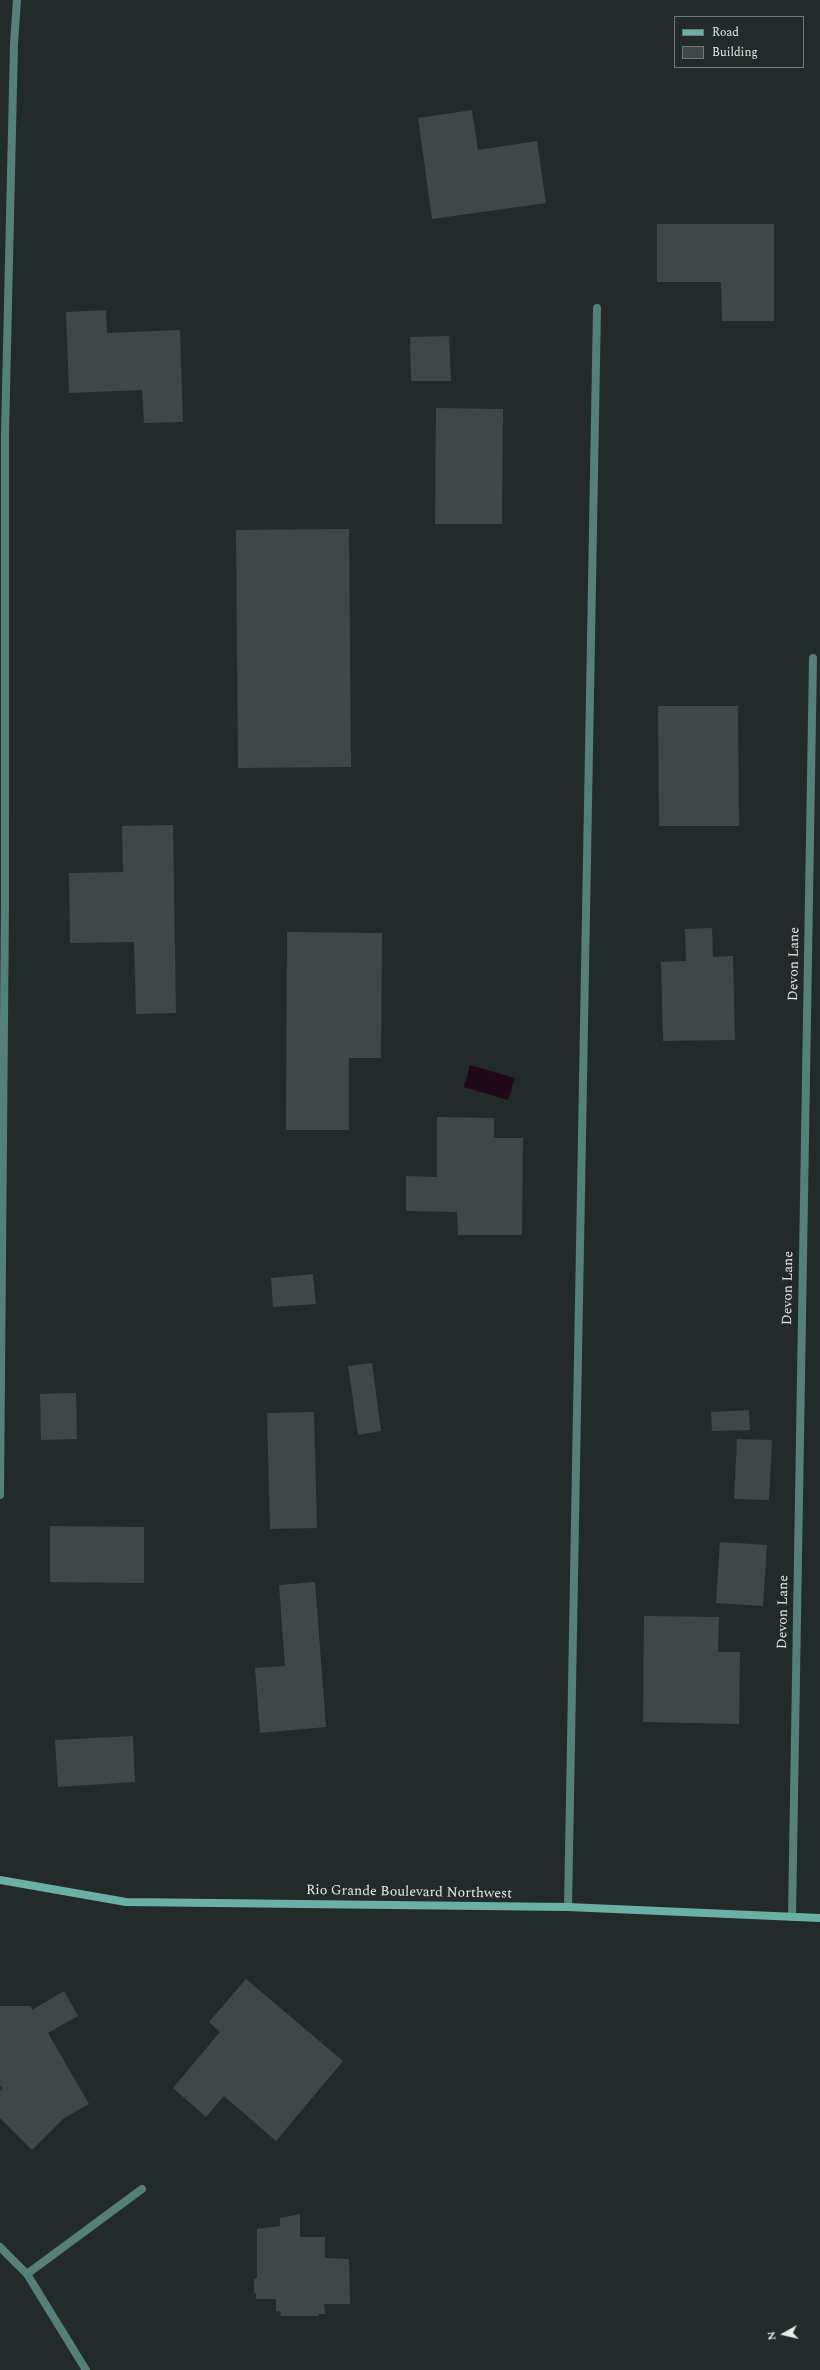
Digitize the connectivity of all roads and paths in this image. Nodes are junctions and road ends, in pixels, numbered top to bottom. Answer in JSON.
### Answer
{"nodes":[{"id":1,"x":17,"y":0,"type":"edge"},
{"id":2,"x":596,"y":308,"type":"dead end"},
{"id":3,"x":813,"y":658,"type":"dead end"},
{"id":4,"x":0,"y":1495,"type":"edge"},
{"id":5,"x":0,"y":1880,"type":"edge"},
{"id":6,"x":568,"y":1907,"type":"junction"},
{"id":7,"x":792,"y":1917,"type":"junction"},
{"id":8,"x":820,"y":1918,"type":"edge"},
{"id":9,"x":142,"y":2188,"type":"dead end"},
{"id":10,"x":0,"y":2247,"type":"edge"},
{"id":11,"x":27,"y":2274,"type":"junction"},
{"id":12,"x":86,"y":2370,"type":"edge"}],
"edges":[{"from":1,"to":4,"type":"street"},
{"from":2,"to":6,"type":"street"},
{"from":3,"to":7,"type":"street","name":"Devon Lane"},
{"from":5,"to":6,"type":"street","name":"Rio Grande Boulevard Northwest"},
{"from":6,"to":7,"type":"street","name":"Rio Grande Boulevard Northwest"},
{"from":7,"to":8,"type":"street","name":"Rio Grande Boulevard Northwest"},
{"from":9,"to":11,"type":"street"},
{"from":10,"to":11,"type":"street"},
{"from":11,"to":12,"type":"street"}]}
